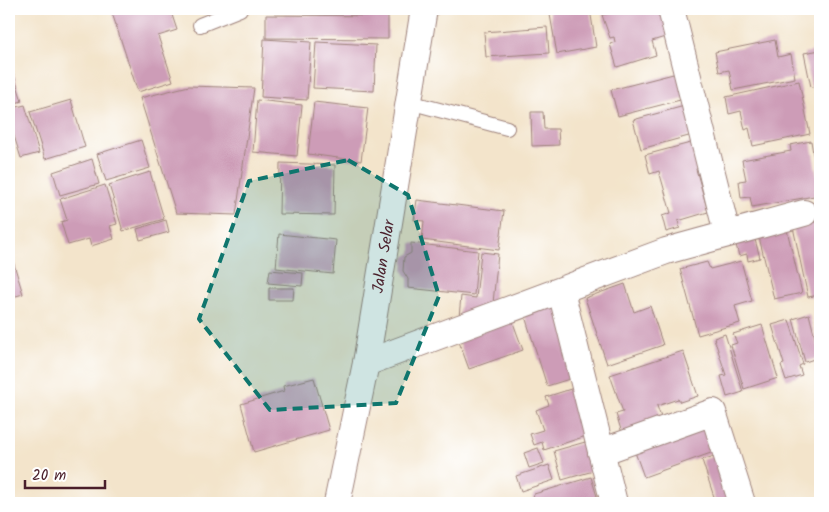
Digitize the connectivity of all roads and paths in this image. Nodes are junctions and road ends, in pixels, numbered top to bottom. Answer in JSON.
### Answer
{"nodes":[{"id":1,"x":240,"y":9,"type":"edge"},
{"id":2,"x":424,"y":9,"type":"edge"},
{"id":3,"x":671,"y":9,"type":"edge"},
{"id":4,"x":200,"y":25,"type":"dead end"},
{"id":5,"x":409,"y":102,"type":"junction"},
{"id":6,"x":507,"y":128,"type":"dead end"},
{"id":7,"x":804,"y":213,"type":"dead end"},
{"id":8,"x":726,"y":233,"type":"junction"},
{"id":9,"x":561,"y":291,"type":"junction"},
{"id":10,"x":366,"y":362,"type":"junction"},
{"id":11,"x":601,"y":452,"type":"junction"},
{"id":12,"x":337,"y":503,"type":"edge"},
{"id":13,"x":614,"y":503,"type":"edge"},
{"id":14,"x":742,"y":503,"type":"edge"}],
"edges":[{"from":1,"to":4,"type":"lane"},
{"from":2,"to":5,"type":"street","name":"Jalan Selar"},
{"from":3,"to":8,"type":"street"},
{"from":5,"to":6,"type":"lane"},
{"from":5,"to":10,"type":"street","name":"Jalan Selar"},
{"from":7,"to":8,"type":"street"},
{"from":8,"to":9,"type":"street"},
{"from":9,"to":10,"type":"street"},
{"from":9,"to":11,"type":"street"},
{"from":10,"to":12,"type":"street","name":"Jalan Selar"},
{"from":11,"to":13,"type":"street"},
{"from":11,"to":14,"type":"street"}]}
